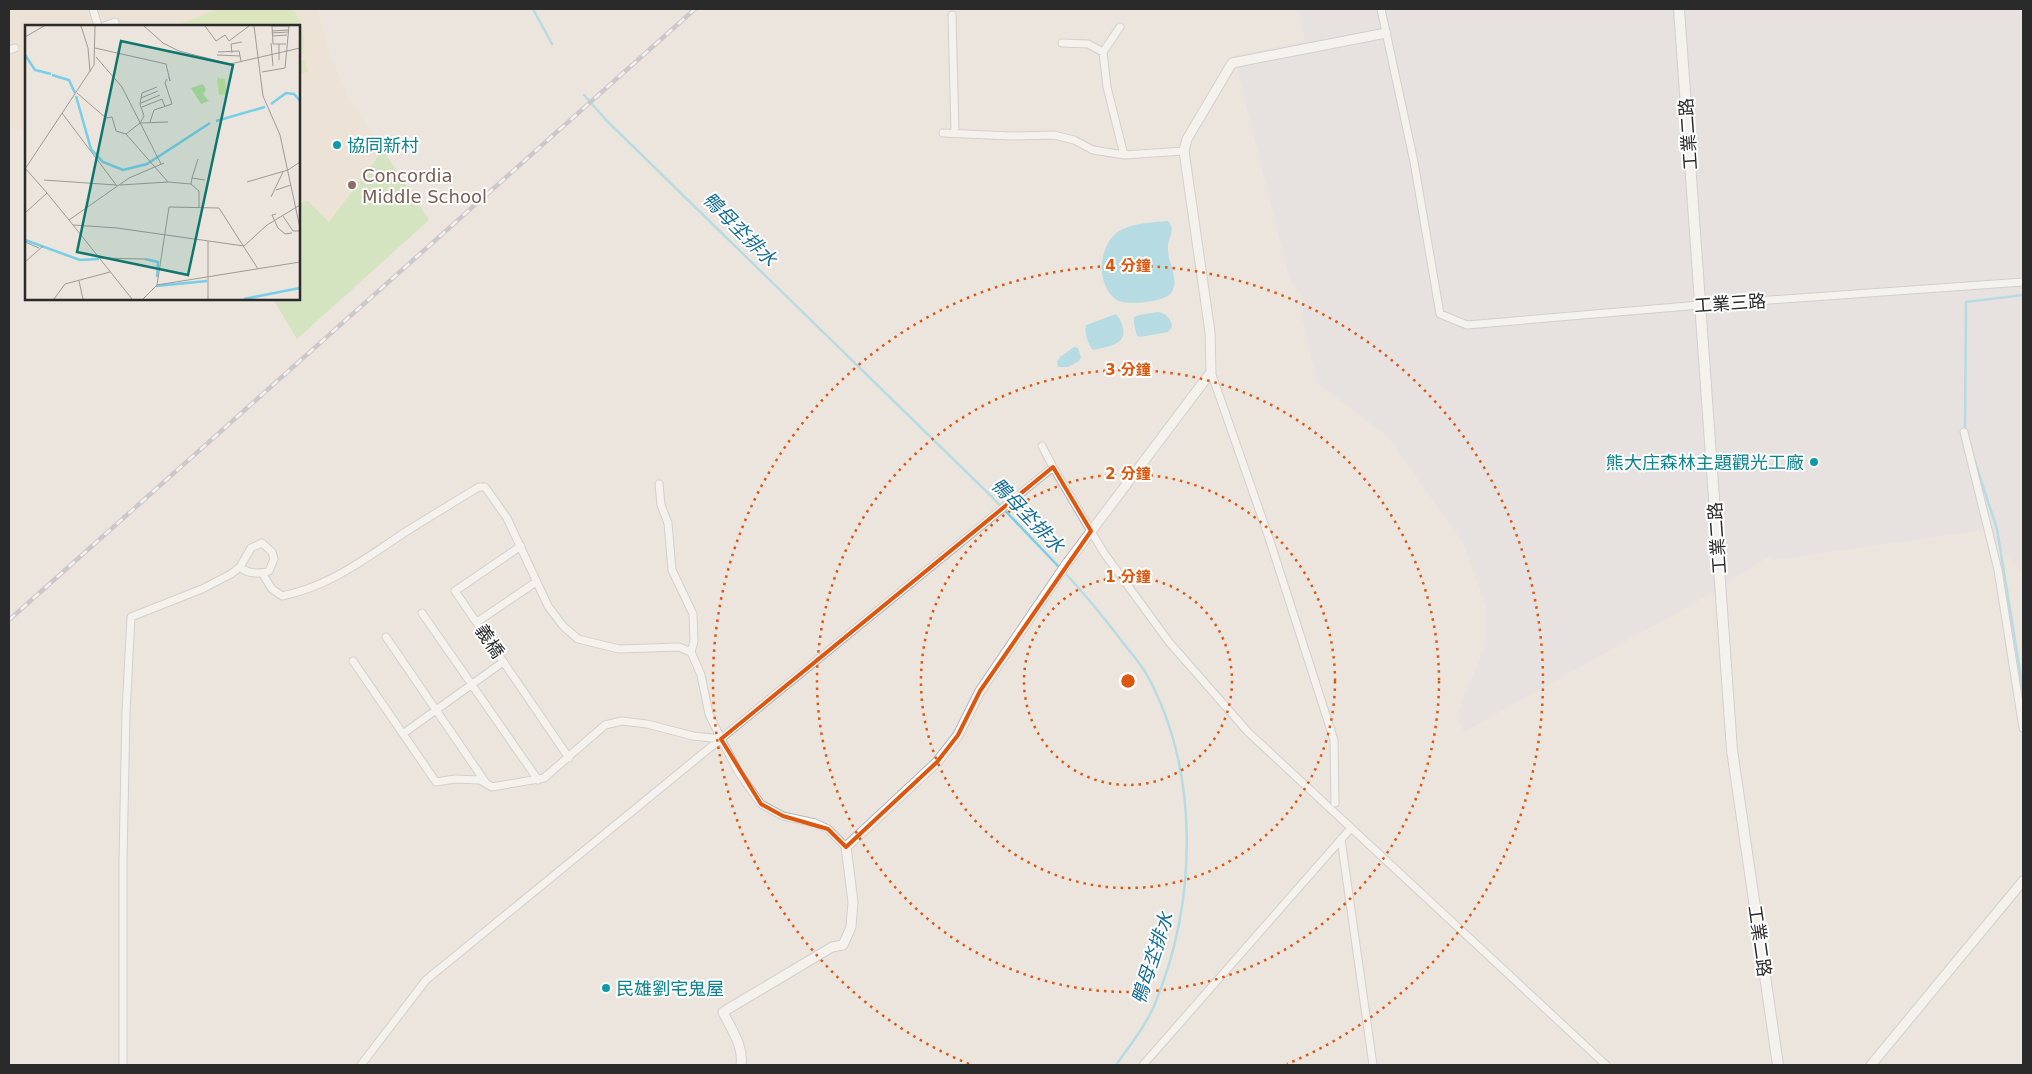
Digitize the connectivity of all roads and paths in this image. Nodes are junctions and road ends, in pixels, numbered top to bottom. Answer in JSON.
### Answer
{"nodes":[{"id":1,"x":93,"y":9,"type":"edge"},
{"id":2,"x":1381,"y":9,"type":"edge"},
{"id":3,"x":1679,"y":9,"type":"edge"},
{"id":4,"x":952,"y":15,"type":"dead end"},
{"id":5,"x":115,"y":22,"type":"dead end"},
{"id":6,"x":98,"y":25,"type":"edge"},
{"id":7,"x":107,"y":25,"type":"edge"},
{"id":8,"x":1120,"y":27,"type":"dead end"},
{"id":9,"x":1386,"y":33,"type":"junction"},
{"id":10,"x":1062,"y":43,"type":"dead end"},
{"id":11,"x":1103,"y":52,"type":"junction"},
{"id":12,"x":942,"y":133,"type":"dead end"},
{"id":13,"x":955,"y":133,"type":"junction"},
{"id":14,"x":1184,"y":151,"type":"junction"},
{"id":15,"x":1124,"y":155,"type":"junction"},
{"id":16,"x":2023,"y":282,"type":"edge"},
{"id":17,"x":1700,"y":305,"type":"junction"},
{"id":18,"x":1211,"y":372,"type":"junction"},
{"id":19,"x":1964,"y":432,"type":"dead end"},
{"id":20,"x":1042,"y":446,"type":"dead end"},
{"id":21,"x":1053,"y":467,"type":"junction"},
{"id":22,"x":659,"y":484,"type":"dead end"},
{"id":23,"x":1091,"y":531,"type":"junction"},
{"id":24,"x":521,"y":546,"type":"junction"},
{"id":25,"x":240,"y":568,"type":"junction"},
{"id":26,"x":262,"y":574,"type":"junction"},
{"id":27,"x":536,"y":582,"type":"junction"},
{"id":28,"x":422,"y":614,"type":"dead end"},
{"id":29,"x":477,"y":622,"type":"junction"},
{"id":30,"x":386,"y":637,"type":"dead end"},
{"id":31,"x":691,"y":652,"type":"junction"},
{"id":32,"x":353,"y":661,"type":"dead end"},
{"id":33,"x":503,"y":662,"type":"junction"},
{"id":34,"x":471,"y":685,"type":"junction"},
{"id":35,"x":437,"y":709,"type":"junction"},
{"id":36,"x":2023,"y":728,"type":"edge"},
{"id":37,"x":404,"y":733,"type":"junction"},
{"id":38,"x":721,"y":738,"type":"junction"},
{"id":39,"x":569,"y":758,"type":"junction"},
{"id":40,"x":538,"y":780,"type":"junction"},
{"id":41,"x":487,"y":784,"type":"junction"},
{"id":42,"x":1335,"y":803,"type":"dead end"},
{"id":43,"x":1351,"y":828,"type":"junction"},
{"id":44,"x":1341,"y":839,"type":"junction"},
{"id":45,"x":846,"y":847,"type":"junction"},
{"id":46,"x":2023,"y":881,"type":"edge"},
{"id":47,"x":122,"y":1065,"type":"edge"},
{"id":48,"x":361,"y":1065,"type":"edge"},
{"id":49,"x":741,"y":1065,"type":"edge"},
{"id":50,"x":1143,"y":1065,"type":"edge"},
{"id":51,"x":1373,"y":1065,"type":"edge"},
{"id":52,"x":1606,"y":1065,"type":"edge"},
{"id":53,"x":1778,"y":1065,"type":"edge"},
{"id":54,"x":1871,"y":1065,"type":"edge"}],
"edges":[{"from":1,"to":6,"type":"street"},
{"from":2,"to":9,"type":"street"},
{"from":3,"to":17,"type":"main road","name":"工業二路"},
{"from":4,"to":13,"type":"street"},
{"from":5,"to":7,"type":"street"},
{"from":8,"to":11,"type":"street"},
{"from":9,"to":14,"type":"street"},
{"from":9,"to":17,"type":"street","name":"工業三路"},
{"from":10,"to":11,"type":"street"},
{"from":11,"to":15,"type":"street"},
{"from":12,"to":13,"type":"street"},
{"from":13,"to":15,"type":"street"},
{"from":14,"to":15,"type":"street"},
{"from":14,"to":18,"type":"street"},
{"from":16,"to":17,"type":"street","name":"工業三路"},
{"from":17,"to":53,"type":"main road","name":"工業二路"},
{"from":18,"to":23,"type":"street"},
{"from":18,"to":42,"type":"street"},
{"from":19,"to":36,"type":"street"},
{"from":20,"to":21,"type":"street"},
{"from":21,"to":23,"type":"street"},
{"from":21,"to":38,"type":"street"},
{"from":22,"to":31,"type":"street"},
{"from":23,"to":43,"type":"street"},
{"from":23,"to":45,"type":"street"},
{"from":24,"to":26,"type":"street"},
{"from":24,"to":27,"type":"street"},
{"from":24,"to":29,"type":"street","name":"義橋"},
{"from":25,"to":26,"type":"street"},
{"from":25,"to":26,"type":"street"},
{"from":25,"to":47,"type":"street"},
{"from":27,"to":29,"type":"street"},
{"from":27,"to":31,"type":"street"},
{"from":28,"to":34,"type":"street"},
{"from":29,"to":33,"type":"street","name":"義橋"},
{"from":30,"to":35,"type":"street"},
{"from":31,"to":38,"type":"street"},
{"from":32,"to":37,"type":"street"},
{"from":33,"to":34,"type":"street"},
{"from":33,"to":39,"type":"street","name":"義橋"},
{"from":34,"to":35,"type":"street"},
{"from":34,"to":40,"type":"street"},
{"from":35,"to":37,"type":"street"},
{"from":35,"to":41,"type":"street"},
{"from":37,"to":41,"type":"street"},
{"from":38,"to":39,"type":"street"},
{"from":38,"to":45,"type":"street"},
{"from":38,"to":48,"type":"street"},
{"from":39,"to":40,"type":"street"},
{"from":40,"to":41,"type":"street"},
{"from":43,"to":44,"type":"street"},
{"from":43,"to":52,"type":"street"},
{"from":44,"to":50,"type":"street"},
{"from":44,"to":51,"type":"street"},
{"from":45,"to":49,"type":"street"},
{"from":46,"to":54,"type":"street"}]}
